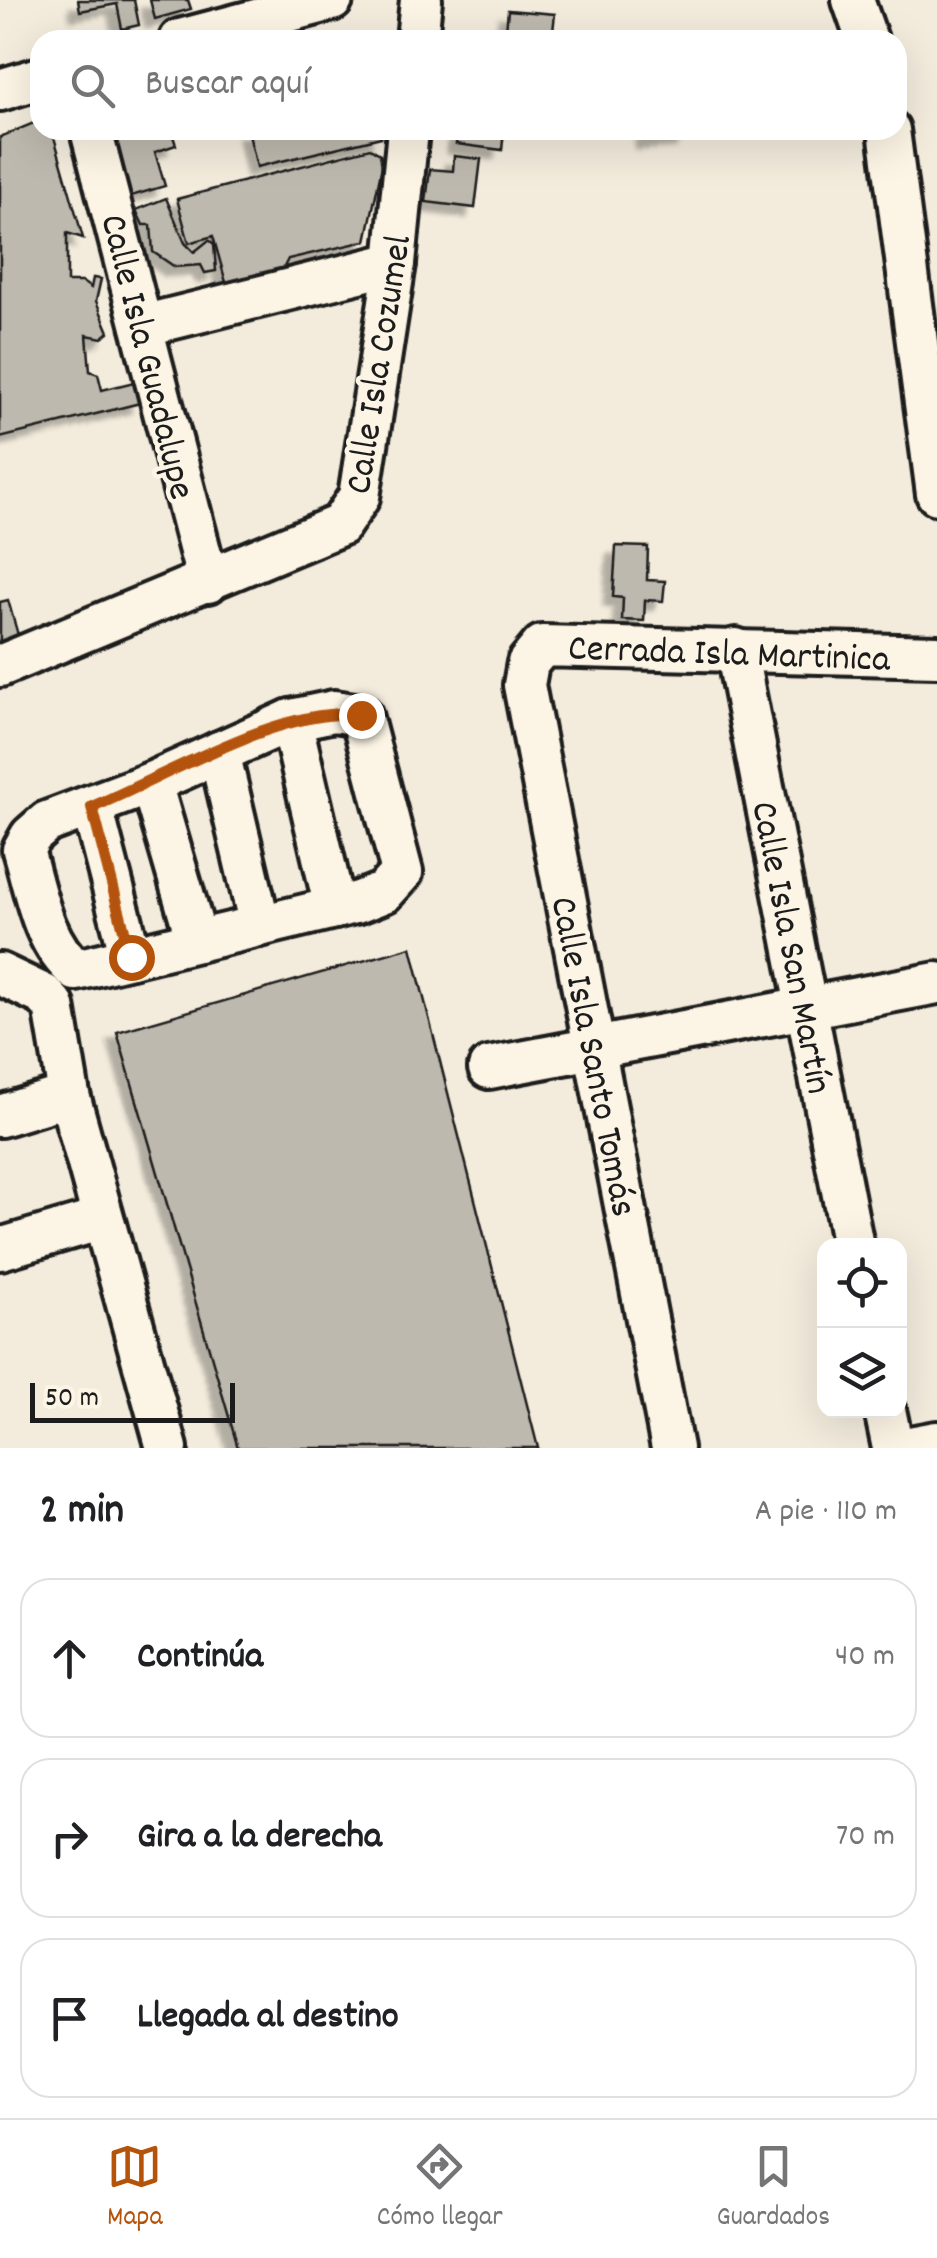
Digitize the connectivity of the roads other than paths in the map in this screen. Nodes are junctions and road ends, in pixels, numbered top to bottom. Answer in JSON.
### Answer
{"nodes":[{"id":1,"x":421,"y":0,"type":"edge"},
{"id":2,"x":853,"y":0,"type":"edge"},
{"id":3,"x":319,"y":1,"type":"edge"},
{"id":4,"x":216,"y":30,"type":"edge"},
{"id":5,"x":418,"y":30,"type":"edge"},
{"id":6,"x":864,"y":30,"type":"edge"},
{"id":7,"x":30,"y":81,"type":"edge"},
{"id":8,"x":0,"y":90,"type":"edge"},
{"id":9,"x":94,"y":140,"type":"edge"},
{"id":10,"x":407,"y":140,"type":"edge"},
{"id":11,"x":890,"y":140,"type":"edge"},
{"id":12,"x":395,"y":263,"type":"junction"},
{"id":13,"x":142,"y":326,"type":"junction"},
{"id":14,"x":937,"y":494,"type":"edge"},
{"id":15,"x":208,"y":582,"type":"junction"},
{"id":16,"x":736,"y":649,"type":"junction"},
{"id":17,"x":937,"y":656,"type":"edge"},
{"id":18,"x":528,"y":664,"type":"joint"},
{"id":19,"x":0,"y":666,"type":"edge"},
{"id":20,"x":291,"y":720,"type":"junction"},
{"id":21,"x":220,"y":752,"type":"junction"},
{"id":22,"x":151,"y":783,"type":"junction"},
{"id":23,"x":92,"y":807,"type":"junction"},
{"id":24,"x":335,"y":908,"type":"junction"},
{"id":25,"x":260,"y":926,"type":"junction"},
{"id":26,"x":197,"y":941,"type":"junction"},
{"id":27,"x":131,"y":957,"type":"junction"},
{"id":28,"x":64,"y":960,"type":"junction"},
{"id":29,"x":0,"y":974,"type":"edge"},
{"id":30,"x":937,"y":983,"type":"edge"},
{"id":31,"x":44,"y":995,"type":"junction"},
{"id":32,"x":806,"y":1008,"type":"junction"},
{"id":33,"x":595,"y":1048,"type":"junction"},
{"id":34,"x":488,"y":1068,"type":"dead end"},
{"id":35,"x":68,"y":1096,"type":"junction"},
{"id":36,"x":0,"y":1116,"type":"edge"},
{"id":37,"x":102,"y":1219,"type":"junction"},
{"id":38,"x":851,"y":1238,"type":"edge"},
{"id":39,"x":0,"y":1249,"type":"edge"},
{"id":40,"x":887,"y":1418,"type":"edge"},
{"id":41,"x":937,"y":1442,"type":"edge"},
{"id":42,"x":167,"y":1448,"type":"edge"},
{"id":43,"x":672,"y":1448,"type":"edge"},
{"id":44,"x":893,"y":1448,"type":"edge"},
{"id":45,"x":905,"y":1448,"type":"edge"}],
"edges":[{"from":1,"to":5,"type":"street"},
{"from":2,"to":6,"type":"street"},
{"from":3,"to":4,"type":"street"},
{"from":7,"to":8,"type":"street"},
{"from":9,"to":13,"type":"street","name":"Calle Isla Guadalupe"},
{"from":10,"to":12,"type":"street","name":"Calle Isla Cozumel"},
{"from":11,"to":14,"type":"street"},
{"from":12,"to":13,"type":"street"},
{"from":12,"to":15,"type":"street","name":"Calle Isla Cozumel"},
{"from":13,"to":15,"type":"street","name":"Calle Isla Guadalupe"},
{"from":15,"to":19,"type":"street","name":"Calle Isla Cozumel"},
{"from":16,"to":17,"type":"street","name":"Cerrada Isla Martinica"},
{"from":16,"to":18,"type":"street","name":"Cerrada Isla Martinica"},
{"from":16,"to":32,"type":"street","name":"Calle Isla San Martín"},
{"from":18,"to":33,"type":"street","name":"Calle Isla Santo Tomás"},
{"from":20,"to":21,"type":"street"},
{"from":20,"to":24,"type":"street"},
{"from":20,"to":24,"type":"street"},
{"from":21,"to":22,"type":"street"},
{"from":21,"to":25,"type":"street"},
{"from":22,"to":23,"type":"street"},
{"from":22,"to":26,"type":"street"},
{"from":23,"to":27,"type":"street"},
{"from":23,"to":28,"type":"street"},
{"from":24,"to":25,"type":"street"},
{"from":25,"to":26,"type":"street"},
{"from":26,"to":27,"type":"street"},
{"from":27,"to":28,"type":"street"},
{"from":28,"to":31,"type":"street"},
{"from":29,"to":31,"type":"street"},
{"from":30,"to":32,"type":"street"},
{"from":31,"to":35,"type":"street"},
{"from":32,"to":33,"type":"street"},
{"from":32,"to":38,"type":"street","name":"Calle Isla San Martín"},
{"from":33,"to":34,"type":"street"},
{"from":33,"to":43,"type":"street","name":"Calle Isla Santo Tomás"},
{"from":35,"to":36,"type":"street"},
{"from":35,"to":37,"type":"street"},
{"from":37,"to":39,"type":"street"},
{"from":37,"to":42,"type":"street"},
{"from":40,"to":44,"type":"street"},
{"from":41,"to":45,"type":"street"}]}
